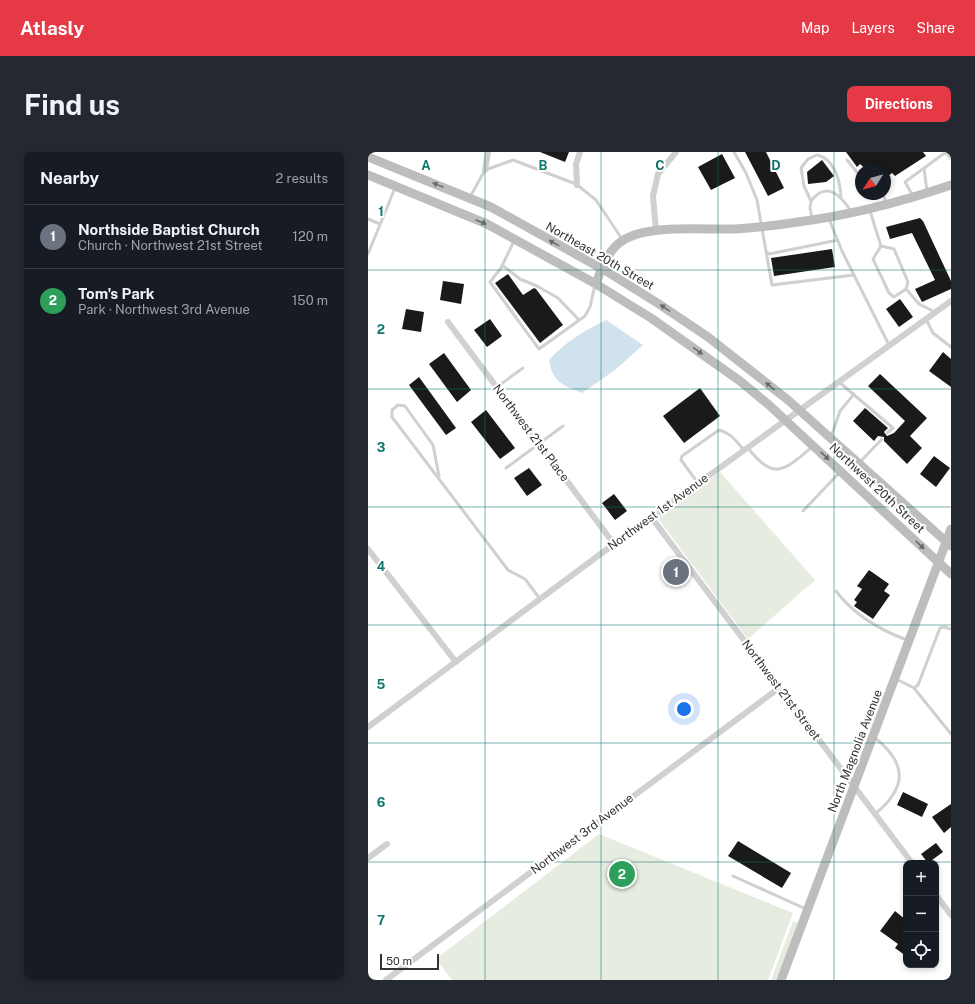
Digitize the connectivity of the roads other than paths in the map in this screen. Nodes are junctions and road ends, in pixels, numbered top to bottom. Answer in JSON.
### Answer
{"nodes":[{"id":1,"x":488,"y":152,"type":"edge"},
{"id":2,"x":580,"y":152,"type":"edge"},
{"id":3,"x":676,"y":152,"type":"edge"},
{"id":4,"x":734,"y":152,"type":"edge"},
{"id":5,"x":946,"y":152,"type":"edge"},
{"id":6,"x":368,"y":157,"type":"edge"},
{"id":7,"x":951,"y":159,"type":"edge"},
{"id":8,"x":847,"y":160,"type":"dead end"},
{"id":9,"x":924,"y":168,"type":"junction"},
{"id":10,"x":485,"y":170,"type":"junction"},
{"id":11,"x":855,"y":170,"type":"edge"},
{"id":12,"x":368,"y":175,"type":"edge"},
{"id":13,"x":578,"y":185,"type":"junction"},
{"id":14,"x":951,"y":185,"type":"edge"},
{"id":15,"x":396,"y":186,"type":"junction"},
{"id":16,"x":927,"y":193,"type":"junction"},
{"id":17,"x":841,"y":197,"type":"junction"},
{"id":18,"x":913,"y":197,"type":"junction"},
{"id":19,"x":470,"y":198,"type":"junction"},
{"id":20,"x":885,"y":200,"type":"edge"},
{"id":21,"x":811,"y":201,"type":"junction"},
{"id":22,"x":887,"y":204,"type":"junction"},
{"id":23,"x":870,"y":209,"type":"junction"},
{"id":24,"x":852,"y":213,"type":"junction"},
{"id":25,"x":829,"y":217,"type":"junction"},
{"id":26,"x":368,"y":219,"type":"edge"},
{"id":27,"x":812,"y":220,"type":"junction"},
{"id":28,"x":380,"y":224,"type":"junction"},
{"id":29,"x":761,"y":226,"type":"junction"},
{"id":30,"x":656,"y":231,"type":"junction"},
{"id":31,"x":514,"y":239,"type":"junction"},
{"id":32,"x":622,"y":240,"type":"junction"},
{"id":33,"x":838,"y":240,"type":"junction"},
{"id":34,"x":881,"y":246,"type":"junction"},
{"id":35,"x":766,"y":251,"type":"junction"},
{"id":36,"x":368,"y":254,"type":"edge"},
{"id":37,"x":502,"y":265,"type":"junction"},
{"id":38,"x":601,"y":268,"type":"junction"},
{"id":39,"x":854,"y":275,"type":"junction"},
{"id":40,"x":596,"y":284,"type":"junction"},
{"id":41,"x":906,"y":289,"type":"junction"},
{"id":42,"x":951,"y":301,"type":"edge"},
{"id":43,"x":935,"y":312,"type":"junction"},
{"id":44,"x":926,"y":319,"type":"junction"},
{"id":45,"x":579,"y":320,"type":"junction"},
{"id":46,"x":448,"y":322,"type":"dead end"},
{"id":47,"x":889,"y":346,"type":"junction"},
{"id":48,"x":951,"y":347,"type":"edge"},
{"id":49,"x":523,"y":368,"type":"dead end"},
{"id":50,"x":839,"y":382,"type":"junction"},
{"id":51,"x":497,"y":387,"type":"junction"},
{"id":52,"x":854,"y":394,"type":"junction"},
{"id":53,"x":799,"y":411,"type":"junction"},
{"id":54,"x":786,"y":420,"type":"junction"},
{"id":55,"x":563,"y":426,"type":"dead end"},
{"id":56,"x":887,"y":434,"type":"dead end"},
{"id":57,"x":830,"y":438,"type":"junction"},
{"id":58,"x":882,"y":439,"type":"dead end"},
{"id":59,"x":539,"y":444,"type":"junction"},
{"id":60,"x":813,"y":445,"type":"junction"},
{"id":61,"x":746,"y":449,"type":"junction"},
{"id":62,"x":858,"y":463,"type":"junction"},
{"id":63,"x":506,"y":468,"type":"dead end"},
{"id":64,"x":841,"y":472,"type":"junction"},
{"id":65,"x":439,"y":476,"type":"junction"},
{"id":66,"x":698,"y":483,"type":"junction"},
{"id":67,"x":803,"y":511,"type":"dead end"},
{"id":68,"x":651,"y":517,"type":"junction"},
{"id":69,"x":951,"y":529,"type":"edge"},
{"id":70,"x":614,"y":544,"type":"junction"},
{"id":71,"x":949,"y":544,"type":"edge"},
{"id":72,"x":368,"y":549,"type":"edge"},
{"id":73,"x":938,"y":562,"type":"junction"},
{"id":74,"x":951,"y":574,"type":"edge"},
{"id":75,"x":836,"y":591,"type":"dead end"},
{"id":76,"x":540,"y":599,"type":"junction"},
{"id":77,"x":951,"y":629,"type":"edge"},
{"id":78,"x":909,"y":640,"type":"junction"},
{"id":79,"x":456,"y":662,"type":"junction"},
{"id":80,"x":895,"y":678,"type":"junction"},
{"id":81,"x":779,"y":688,"type":"junction"},
{"id":82,"x":914,"y":688,"type":"junction"},
{"id":83,"x":368,"y":727,"type":"edge"},
{"id":84,"x":951,"y":734,"type":"edge"},
{"id":85,"x":873,"y":736,"type":"junction"},
{"id":86,"x":854,"y":787,"type":"junction"},
{"id":87,"x":875,"y":814,"type":"junction"},
{"id":88,"x":388,"y":844,"type":"dead end"},
{"id":89,"x":368,"y":858,"type":"edge"},
{"id":90,"x":910,"y":860,"type":"edge"},
{"id":91,"x":733,"y":876,"type":"dead end"},
{"id":92,"x":937,"y":896,"type":"edge"},
{"id":93,"x":807,"y":910,"type":"junction"},
{"id":94,"x":951,"y":915,"type":"edge"},
{"id":95,"x":386,"y":980,"type":"edge"},
{"id":96,"x":781,"y":980,"type":"edge"}],
"edges":[{"from":1,"to":10,"type":"street"},
{"from":2,"to":13,"type":"street"},
{"from":3,"to":30,"type":"street"},
{"from":4,"to":29,"type":"lane"},
{"from":5,"to":7,"type":"lane"},
{"from":5,"to":9,"type":"lane"},
{"from":19,"to":6,"type":"main road","name":"Northeast 20th Street","one_way":true},
{"from":8,"to":11,"type":"lane"},
{"from":9,"to":16,"type":"lane"},
{"from":9,"to":18,"type":"lane"},
{"from":10,"to":13,"type":"lane"},
{"from":10,"to":19,"type":"lane"},
{"from":12,"to":15,"type":"main road"},
{"from":13,"to":32,"type":"lane"},
{"from":14,"to":16,"type":"main road"},
{"from":15,"to":28,"type":"lane"},
{"from":15,"to":31,"type":"main road","one_way":true},
{"from":16,"to":18,"type":"main road"},
{"from":17,"to":21,"type":"lane"},
{"from":17,"to":21,"type":"lane"},
{"from":17,"to":24,"type":"lane"},
{"from":18,"to":22,"type":"main road"},
{"from":38,"to":19,"type":"main road","name":"Northeast 20th Street","one_way":true},
{"from":20,"to":22,"type":"lane"},
{"from":21,"to":27,"type":"lane"},
{"from":22,"to":23,"type":"main road"},
{"from":23,"to":24,"type":"main road"},
{"from":23,"to":34,"type":"lane"},
{"from":24,"to":25,"type":"main road"},
{"from":25,"to":27,"type":"main road"},
{"from":25,"to":33,"type":"lane"},
{"from":26,"to":28,"type":"lane"},
{"from":27,"to":29,"type":"main road"},
{"from":28,"to":36,"type":"lane"},
{"from":29,"to":30,"type":"main road"},
{"from":29,"to":35,"type":"lane"},
{"from":30,"to":32,"type":"main road"},
{"from":31,"to":37,"type":"lane"},
{"from":31,"to":40,"type":"main road"},
{"from":32,"to":38,"type":"main road"},
{"from":33,"to":35,"type":"lane"},
{"from":33,"to":39,"type":"lane"},
{"from":34,"to":41,"type":"lane"},
{"from":34,"to":41,"type":"lane"},
{"from":35,"to":39,"type":"lane"},
{"from":37,"to":45,"type":"lane"},
{"from":37,"to":45,"type":"lane"},
{"from":38,"to":40,"type":"main road"},
{"from":53,"to":38,"type":"main road","name":"Northeast 20th Street","one_way":true},
{"from":39,"to":47,"type":"lane"},
{"from":40,"to":45,"type":"lane"},
{"from":40,"to":54,"type":"main road","one_way":true},
{"from":41,"to":43,"type":"lane"},
{"from":42,"to":43,"type":"street","name":"Northwest 1st Avenue"},
{"from":43,"to":44,"type":"street","name":"Northwest 1st Avenue"},
{"from":44,"to":47,"type":"street","name":"Northwest 1st Avenue"},
{"from":44,"to":48,"type":"lane"},
{"from":46,"to":51,"type":"street","name":"Northwest 21st Place"},
{"from":47,"to":50,"type":"street","name":"Northwest 1st Avenue"},
{"from":49,"to":51,"type":"lane"},
{"from":50,"to":52,"type":"lane"},
{"from":50,"to":53,"type":"street","name":"Northwest 1st Avenue"},
{"from":51,"to":59,"type":"street","name":"Northwest 21st Place"},
{"from":52,"to":56,"type":"lane"},
{"from":52,"to":57,"type":"lane"},
{"from":53,"to":54,"type":"street","name":"Northwest 1st Avenue"},
{"from":53,"to":57,"type":"main road","name":"Northwest 20th Street"},
{"from":54,"to":60,"type":"main road","name":"Northwest 20th Street"},
{"from":54,"to":61,"type":"street","name":"Northwest 1st Avenue"},
{"from":55,"to":59,"type":"lane"},
{"from":57,"to":62,"type":"main road","name":"Northwest 20th Street"},
{"from":58,"to":62,"type":"lane"},
{"from":59,"to":63,"type":"lane"},
{"from":59,"to":70,"type":"street","name":"Northwest 21st Place"},
{"from":60,"to":61,"type":"lane"},
{"from":60,"to":64,"type":"main road","name":"Northwest 20th Street","one_way":true},
{"from":61,"to":66,"type":"street","name":"Northwest 1st Avenue"},
{"from":61,"to":66,"type":"lane"},
{"from":62,"to":71,"type":"main road","name":"Northwest 20th Street"},
{"from":64,"to":67,"type":"lane"},
{"from":64,"to":73,"type":"main road","name":"Northwest 20th Street","one_way":true},
{"from":65,"to":65,"type":"lane"},
{"from":65,"to":76,"type":"lane"},
{"from":66,"to":68,"type":"street","name":"Northwest 1st Avenue"},
{"from":68,"to":70,"type":"street","name":"Northwest 1st Avenue"},
{"from":68,"to":81,"type":"street","name":"Northwest 21st Street"},
{"from":69,"to":71,"type":"main road","name":"North Magnolia Avenue"},
{"from":70,"to":76,"type":"street","name":"Northwest 1st Avenue"},
{"from":71,"to":73,"type":"main road","name":"North Magnolia Avenue"},
{"from":72,"to":79,"type":"street"},
{"from":73,"to":74,"type":"main road","name":"Northwest 20th Street"},
{"from":73,"to":78,"type":"main road","name":"North Magnolia Avenue"},
{"from":75,"to":78,"type":"lane"},
{"from":76,"to":79,"type":"street","name":"Northwest 1st Avenue"},
{"from":77,"to":82,"type":"lane"},
{"from":78,"to":80,"type":"main road","name":"North Magnolia Avenue"},
{"from":79,"to":83,"type":"street","name":"Northwest 1st Avenue"},
{"from":80,"to":82,"type":"lane"},
{"from":80,"to":85,"type":"main road","name":"North Magnolia Avenue"},
{"from":81,"to":86,"type":"street","name":"Northwest 21st Street"},
{"from":81,"to":95,"type":"street","name":"Northwest 3rd Avenue"},
{"from":82,"to":84,"type":"lane"},
{"from":85,"to":86,"type":"main road","name":"North Magnolia Avenue"},
{"from":85,"to":87,"type":"lane"},
{"from":86,"to":87,"type":"street","name":"Northwest 21st Street"},
{"from":86,"to":93,"type":"main road","name":"North Magnolia Avenue"},
{"from":87,"to":90,"type":"street","name":"Northwest 21st Street"},
{"from":88,"to":89,"type":"street"},
{"from":91,"to":93,"type":"lane"},
{"from":92,"to":94,"type":"street"},
{"from":93,"to":96,"type":"main road","name":"North Magnolia Avenue"}]}
